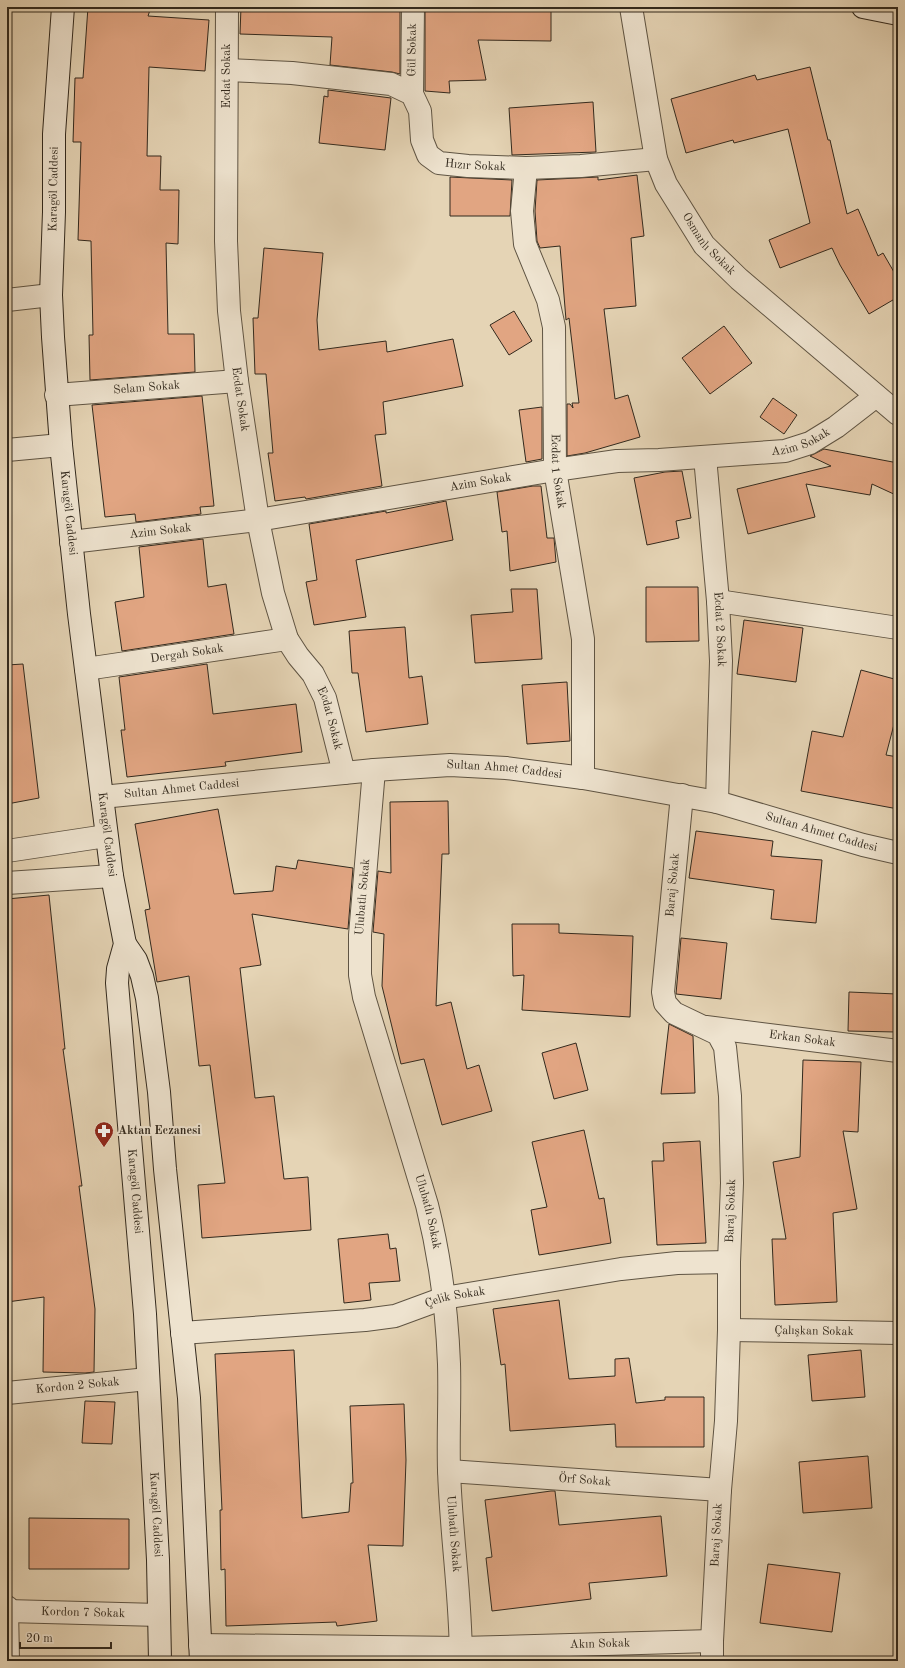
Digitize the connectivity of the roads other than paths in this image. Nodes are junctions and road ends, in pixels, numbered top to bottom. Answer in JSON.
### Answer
{"nodes":[{"id":1,"x":63,"y":7,"type":"edge"},
{"id":2,"x":227,"y":7,"type":"edge"},
{"id":3,"x":412,"y":7,"type":"edge"},
{"id":4,"x":631,"y":7,"type":"edge"},
{"id":5,"x":863,"y":7,"type":"edge"},
{"id":6,"x":898,"y":14,"type":"edge"},
{"id":7,"x":227,"y":70,"type":"junction"},
{"id":8,"x":412,"y":94,"type":"junction"},
{"id":9,"x":656,"y":159,"type":"junction"},
{"id":10,"x":526,"y":168,"type":"junction"},
{"id":11,"x":51,"y":295,"type":"junction"},
{"id":12,"x":7,"y":300,"type":"edge"},
{"id":13,"x":237,"y":381,"type":"junction"},
{"id":14,"x":56,"y":396,"type":"junction"},
{"id":15,"x":876,"y":396,"type":"junction"},
{"id":16,"x":898,"y":414,"type":"edge"},
{"id":17,"x":61,"y":445,"type":"junction"},
{"id":18,"x":7,"y":450,"type":"edge"},
{"id":19,"x":705,"y":457,"type":"junction"},
{"id":20,"x":555,"y":470,"type":"junction"},
{"id":21,"x":258,"y":520,"type":"junction"},
{"id":22,"x":71,"y":542,"type":"junction"},
{"id":23,"x":718,"y":601,"type":"junction"},
{"id":24,"x":898,"y":628,"type":"edge"},
{"id":25,"x":287,"y":639,"type":"junction"},
{"id":26,"x":86,"y":669,"type":"junction"},
{"id":27,"x":374,"y":770,"type":"junction"},
{"id":28,"x":344,"y":772,"type":"junction"},
{"id":29,"x":583,"y":778,"type":"junction"},
{"id":30,"x":682,"y":795,"type":"junction"},
{"id":31,"x":102,"y":797,"type":"junction"},
{"id":32,"x":717,"y":802,"type":"junction"},
{"id":33,"x":106,"y":836,"type":"junction"},
{"id":34,"x":7,"y":850,"type":"edge"},
{"id":35,"x":898,"y":853,"type":"edge"},
{"id":36,"x":112,"y":876,"type":"junction"},
{"id":37,"x":7,"y":883,"type":"edge"},
{"id":38,"x":125,"y":944,"type":"junction"},
{"id":39,"x":706,"y":1027,"type":"junction"},
{"id":40,"x":898,"y":1051,"type":"edge"},
{"id":41,"x":898,"y":1055,"type":"edge"},
{"id":42,"x":729,"y":1262,"type":"junction"},
{"id":43,"x":444,"y":1298,"type":"junction"},
{"id":44,"x":730,"y":1330,"type":"junction"},
{"id":45,"x":182,"y":1333,"type":"junction"},
{"id":46,"x":898,"y":1333,"type":"edge"},
{"id":47,"x":148,"y":1379,"type":"junction"},
{"id":48,"x":7,"y":1393,"type":"edge"},
{"id":49,"x":449,"y":1471,"type":"junction"},
{"id":50,"x":720,"y":1490,"type":"junction"},
{"id":51,"x":7,"y":1607,"type":"edge"},
{"id":52,"x":7,"y":1611,"type":"edge"},
{"id":53,"x":159,"y":1615,"type":"junction"},
{"id":54,"x":712,"y":1651,"type":"edge"},
{"id":55,"x":201,"y":1653,"type":"edge"},
{"id":56,"x":461,"y":1655,"type":"edge"},
{"id":57,"x":8,"y":1661,"type":"edge"},
{"id":58,"x":160,"y":1661,"type":"edge"}],
"edges":[{"from":1,"to":11,"type":"street","name":"Karagöl Caddesi"},
{"from":2,"to":7,"type":"street","name":"Ecdat Sokak"},
{"from":3,"to":8,"type":"street","name":"Gül Sokak"},
{"from":4,"to":9,"type":"street","name":"Osmanlı Sokak"},
{"from":5,"to":6,"type":"street"},
{"from":7,"to":8,"type":"street"},
{"from":7,"to":13,"type":"street","name":"Ecdat Sokak"},
{"from":8,"to":10,"type":"street","name":"Hızır Sokak"},
{"from":9,"to":10,"type":"street","name":"Hızır Sokak"},
{"from":9,"to":15,"type":"street","name":"Osmanlı Sokak"},
{"from":10,"to":20,"type":"street","name":"Ecdat 1 Sokak"},
{"from":11,"to":12,"type":"street"},
{"from":11,"to":14,"type":"street","name":"Karagöl Caddesi"},
{"from":13,"to":14,"type":"street","name":"Selam Sokak"},
{"from":13,"to":21,"type":"street","name":"Ecdat Sokak"},
{"from":14,"to":17,"type":"street","name":"Karagöl Caddesi"},
{"from":15,"to":16,"type":"street","name":"Osmanlı Sokak"},
{"from":15,"to":19,"type":"street","name":"Azim Sokak"},
{"from":17,"to":18,"type":"street"},
{"from":17,"to":22,"type":"street","name":"Karagöl Caddesi"},
{"from":19,"to":20,"type":"street","name":"Azim Sokak"},
{"from":19,"to":23,"type":"street","name":"Ecdat 2 Sokak"},
{"from":20,"to":21,"type":"street","name":"Azim Sokak"},
{"from":20,"to":29,"type":"street","name":"Ecdat 1 Sokak"},
{"from":21,"to":22,"type":"street","name":"Azim Sokak"},
{"from":21,"to":25,"type":"street","name":"Ecdat Sokak"},
{"from":22,"to":26,"type":"street","name":"Karagöl Caddesi"},
{"from":23,"to":24,"type":"street"},
{"from":23,"to":32,"type":"street","name":"Ecdat 2 Sokak"},
{"from":25,"to":26,"type":"street","name":"Dergah Sokak"},
{"from":25,"to":28,"type":"street","name":"Ecdat Sokak"},
{"from":26,"to":31,"type":"street","name":"Karagöl Caddesi"},
{"from":27,"to":28,"type":"street","name":"Sultan Ahmet Caddesi"},
{"from":27,"to":29,"type":"street","name":"Sultan Ahmet Caddesi"},
{"from":27,"to":43,"type":"street","name":"Ulubatlı Sokak"},
{"from":28,"to":31,"type":"street","name":"Sultan Ahmet Caddesi"},
{"from":29,"to":30,"type":"street","name":"Sultan Ahmet Caddesi"},
{"from":30,"to":32,"type":"street","name":"Sultan Ahmet Caddesi"},
{"from":30,"to":39,"type":"street","name":"Baraj Sokak"},
{"from":31,"to":33,"type":"street","name":"Karagöl Caddesi"},
{"from":32,"to":35,"type":"street","name":"Sultan Ahmet Caddesi"},
{"from":33,"to":34,"type":"street"},
{"from":33,"to":36,"type":"street","name":"Karagöl Caddesi"},
{"from":36,"to":37,"type":"street"},
{"from":36,"to":38,"type":"street","name":"Karagöl Caddesi"},
{"from":38,"to":45,"type":"street"},
{"from":38,"to":47,"type":"street","name":"Karagöl Caddesi"},
{"from":39,"to":40,"type":"street","name":"Erkan Sokak"},
{"from":39,"to":42,"type":"street","name":"Baraj Sokak"},
{"from":40,"to":41,"type":"street"},
{"from":42,"to":43,"type":"street","name":"Çelik Sokak"},
{"from":42,"to":44,"type":"street","name":"Baraj Sokak"},
{"from":43,"to":45,"type":"street","name":"Çelik Sokak"},
{"from":43,"to":49,"type":"street","name":"Ulubatlı Sokak"},
{"from":44,"to":46,"type":"street","name":"Çalışkan Sokak"},
{"from":44,"to":50,"type":"street","name":"Baraj Sokak"},
{"from":45,"to":55,"type":"street"},
{"from":47,"to":48,"type":"street","name":"Kordon 2 Sokak"},
{"from":47,"to":53,"type":"street","name":"Karagöl Caddesi"},
{"from":49,"to":50,"type":"street","name":"Örf Sokak"},
{"from":49,"to":56,"type":"street","name":"Ulubatlı Sokak"},
{"from":50,"to":54,"type":"street","name":"Baraj Sokak"},
{"from":51,"to":52,"type":"street"},
{"from":52,"to":53,"type":"street","name":"Kordon 7 Sokak"},
{"from":52,"to":57,"type":"street"},
{"from":53,"to":58,"type":"street","name":"Karagöl Caddesi"},
{"from":54,"to":56,"type":"street","name":"Akın Sokak"},
{"from":55,"to":56,"type":"street","name":"Akın Sokak"}]}
